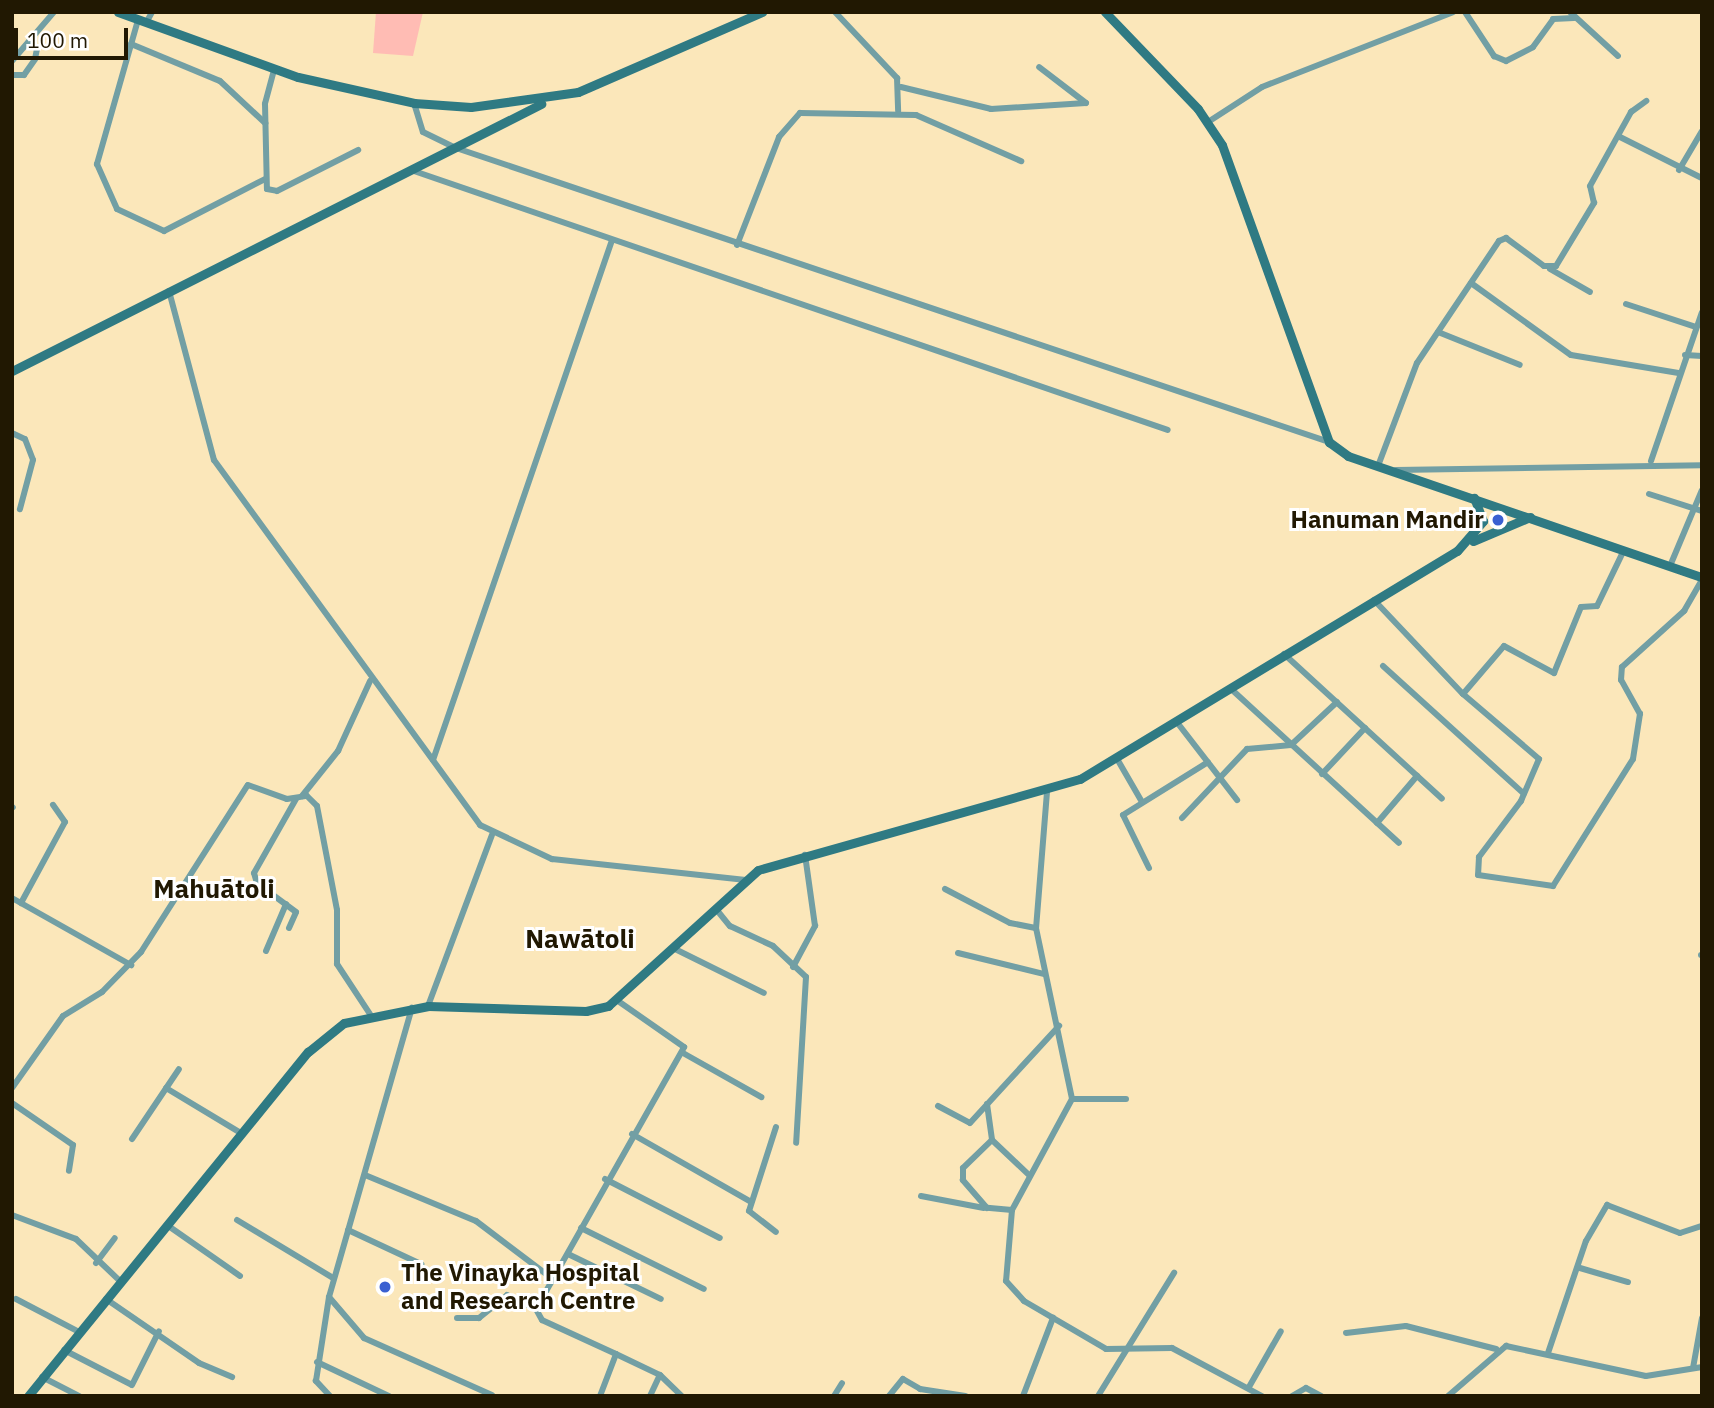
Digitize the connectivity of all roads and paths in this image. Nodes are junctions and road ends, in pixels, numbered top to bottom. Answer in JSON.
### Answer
{"nodes":[{"id":1,"x":54,"y":12,"type":"edge"},
{"id":2,"x":118,"y":12,"type":"edge"},
{"id":3,"x":152,"y":12,"type":"edge"},
{"id":4,"x":762,"y":12,"type":"edge"},
{"id":5,"x":835,"y":12,"type":"edge"},
{"id":6,"x":1105,"y":12,"type":"edge"},
{"id":7,"x":1453,"y":12,"type":"edge"},
{"id":8,"x":1465,"y":12,"type":"edge"},
{"id":9,"x":1572,"y":15,"type":"edge"},
{"id":10,"x":142,"y":21,"type":"junction"},
{"id":11,"x":28,"y":42,"type":"junction"},
{"id":12,"x":131,"y":44,"type":"junction"},
{"id":13,"x":1618,"y":56,"type":"dead end"},
{"id":14,"x":12,"y":61,"type":"edge"},
{"id":15,"x":1039,"y":67,"type":"dead end"},
{"id":16,"x":274,"y":70,"type":"junction"},
{"id":17,"x":12,"y":75,"type":"edge"},
{"id":18,"x":901,"y":87,"type":"junction"},
{"id":19,"x":545,"y":101,"type":"junction"},
{"id":20,"x":1646,"y":101,"type":"dead end"},
{"id":21,"x":414,"y":103,"type":"junction"},
{"id":22,"x":898,"y":111,"type":"junction"},
{"id":23,"x":1208,"y":122,"type":"junction"},
{"id":24,"x":265,"y":123,"type":"junction"},
{"id":25,"x":1702,"y":131,"type":"edge"},
{"id":26,"x":1620,"y":137,"type":"junction"},
{"id":27,"x":456,"y":148,"type":"junction"},
{"id":28,"x":358,"y":150,"type":"dead end"},
{"id":29,"x":1021,"y":161,"type":"dead end"},
{"id":30,"x":411,"y":170,"type":"junction"},
{"id":31,"x":1679,"y":170,"type":"junction"},
{"id":32,"x":1702,"y":178,"type":"edge"},
{"id":33,"x":265,"y":179,"type":"junction"},
{"id":34,"x":612,"y":240,"type":"junction"},
{"id":35,"x":737,"y":245,"type":"junction"},
{"id":36,"x":1550,"y":269,"type":"junction"},
{"id":37,"x":1471,"y":283,"type":"junction"},
{"id":38,"x":169,"y":291,"type":"junction"},
{"id":39,"x":1590,"y":292,"type":"dead end"},
{"id":40,"x":1626,"y":304,"type":"dead end"},
{"id":41,"x":1702,"y":312,"type":"edge"},
{"id":42,"x":1696,"y":327,"type":"junction"},
{"id":43,"x":1438,"y":332,"type":"junction"},
{"id":44,"x":1685,"y":355,"type":"junction"},
{"id":45,"x":1702,"y":356,"type":"edge"},
{"id":46,"x":1520,"y":365,"type":"dead end"},
{"id":47,"x":12,"y":372,"type":"edge"},
{"id":48,"x":1679,"y":373,"type":"junction"},
{"id":49,"x":1168,"y":430,"type":"dead end"},
{"id":50,"x":12,"y":433,"type":"edge"},
{"id":51,"x":1329,"y":442,"type":"junction"},
{"id":52,"x":1651,"y":461,"type":"junction"},
{"id":53,"x":1702,"y":465,"type":"edge"},
{"id":54,"x":1378,"y":466,"type":"junction"},
{"id":55,"x":1391,"y":471,"type":"junction"},
{"id":56,"x":1702,"y":490,"type":"edge"},
{"id":57,"x":1649,"y":494,"type":"dead end"},
{"id":58,"x":1474,"y":498,"type":"junction"},
{"id":59,"x":20,"y":509,"type":"dead end"},
{"id":60,"x":1698,"y":509,"type":"edge"},
{"id":61,"x":1530,"y":517,"type":"junction"},
{"id":62,"x":1468,"y":543,"type":"junction"},
{"id":63,"x":1624,"y":550,"type":"junction"},
{"id":64,"x":1670,"y":566,"type":"junction"},
{"id":65,"x":1702,"y":578,"type":"edge"},
{"id":66,"x":1374,"y":600,"type":"junction"},
{"id":67,"x":1284,"y":654,"type":"junction"},
{"id":68,"x":1383,"y":666,"type":"dead end"},
{"id":69,"x":370,"y":681,"type":"junction"},
{"id":70,"x":1230,"y":688,"type":"junction"},
{"id":71,"x":1463,"y":694,"type":"junction"},
{"id":72,"x":1337,"y":702,"type":"junction"},
{"id":73,"x":1176,"y":721,"type":"junction"},
{"id":74,"x":1365,"y":728,"type":"junction"},
{"id":75,"x":1292,"y":745,"type":"junction"},
{"id":76,"x":1116,"y":757,"type":"junction"},
{"id":77,"x":433,"y":760,"type":"junction"},
{"id":78,"x":1208,"y":762,"type":"junction"},
{"id":79,"x":1322,"y":774,"type":"junction"},
{"id":80,"x":1417,"y":776,"type":"junction"},
{"id":81,"x":1220,"y":777,"type":"junction"},
{"id":82,"x":1047,"y":792,"type":"junction"},
{"id":83,"x":1524,"y":794,"type":"junction"},
{"id":84,"x":299,"y":797,"type":"junction"},
{"id":85,"x":1237,"y":800,"type":"dead end"},
{"id":86,"x":1442,"y":800,"type":"dead end"},
{"id":87,"x":1142,"y":802,"type":"junction"},
{"id":88,"x":53,"y":805,"type":"dead end"},
{"id":89,"x":1182,"y":818,"type":"dead end"},
{"id":90,"x":1377,"y":823,"type":"junction"},
{"id":91,"x":492,"y":835,"type":"junction"},
{"id":92,"x":1399,"y":842,"type":"dead end"},
{"id":93,"x":805,"y":852,"type":"junction"},
{"id":94,"x":1149,"y":868,"type":"dead end"},
{"id":95,"x":746,"y":880,"type":"junction"},
{"id":96,"x":945,"y":889,"type":"dead end"},
{"id":97,"x":12,"y":898,"type":"edge"},
{"id":98,"x":21,"y":903,"type":"junction"},
{"id":99,"x":286,"y":904,"type":"junction"},
{"id":100,"x":716,"y":909,"type":"junction"},
{"id":101,"x":289,"y":928,"type":"dead end"},
{"id":102,"x":1036,"y":928,"type":"junction"},
{"id":103,"x":675,"y":949,"type":"junction"},
{"id":104,"x":266,"y":951,"type":"dead end"},
{"id":105,"x":958,"y":953,"type":"dead end"},
{"id":106,"x":131,"y":965,"type":"junction"},
{"id":107,"x":793,"y":967,"type":"junction"},
{"id":108,"x":1044,"y":974,"type":"junction"},
{"id":109,"x":764,"y":993,"type":"dead end"},
{"id":110,"x":618,"y":1000,"type":"junction"},
{"id":111,"x":428,"y":1006,"type":"junction"},
{"id":112,"x":412,"y":1008,"type":"junction"},
{"id":113,"x":370,"y":1014,"type":"junction"},
{"id":114,"x":1059,"y":1026,"type":"junction"},
{"id":115,"x":682,"y":1053,"type":"junction"},
{"id":116,"x":179,"y":1069,"type":"dead end"},
{"id":117,"x":12,"y":1088,"type":"edge"},
{"id":118,"x":166,"y":1088,"type":"junction"},
{"id":119,"x":761,"y":1097,"type":"dead end"},
{"id":120,"x":1072,"y":1099,"type":"junction"},
{"id":121,"x":1126,"y":1099,"type":"dead end"},
{"id":122,"x":12,"y":1103,"type":"edge"},
{"id":123,"x":987,"y":1104,"type":"junction"},
{"id":124,"x":938,"y":1106,"type":"dead end"},
{"id":125,"x":776,"y":1127,"type":"dead end"},
{"id":126,"x":242,"y":1133,"type":"junction"},
{"id":127,"x":632,"y":1134,"type":"junction"},
{"id":128,"x":132,"y":1139,"type":"dead end"},
{"id":129,"x":992,"y":1140,"type":"junction"},
{"id":130,"x":796,"y":1143,"type":"dead end"},
{"id":131,"x":69,"y":1171,"type":"dead end"},
{"id":132,"x":1028,"y":1174,"type":"junction"},
{"id":133,"x":365,"y":1175,"type":"junction"},
{"id":134,"x":605,"y":1179,"type":"junction"},
{"id":135,"x":921,"y":1196,"type":"dead end"},
{"id":136,"x":751,"y":1202,"type":"junction"},
{"id":137,"x":987,"y":1208,"type":"junction"},
{"id":138,"x":1012,"y":1210,"type":"junction"},
{"id":139,"x":12,"y":1215,"type":"edge"},
{"id":140,"x":237,"y":1220,"type":"dead end"},
{"id":141,"x":167,"y":1225,"type":"junction"},
{"id":142,"x":1702,"y":1226,"type":"edge"},
{"id":143,"x":581,"y":1228,"type":"junction"},
{"id":144,"x":348,"y":1230,"type":"junction"},
{"id":145,"x":776,"y":1232,"type":"dead end"},
{"id":146,"x":720,"y":1237,"type":"dead end"},
{"id":147,"x":115,"y":1238,"type":"dead end"},
{"id":148,"x":568,"y":1254,"type":"junction"},
{"id":149,"x":96,"y":1263,"type":"junction"},
{"id":150,"x":421,"y":1264,"type":"dead end"},
{"id":151,"x":1580,"y":1268,"type":"junction"},
{"id":152,"x":1174,"y":1273,"type":"dead end"},
{"id":153,"x":240,"y":1276,"type":"dead end"},
{"id":154,"x":333,"y":1279,"type":"junction"},
{"id":155,"x":554,"y":1280,"type":"junction"},
{"id":156,"x":121,"y":1282,"type":"junction"},
{"id":157,"x":1628,"y":1282,"type":"dead end"},
{"id":158,"x":704,"y":1289,"type":"dead end"},
{"id":159,"x":329,"y":1297,"type":"junction"},
{"id":160,"x":16,"y":1299,"type":"dead end"},
{"id":161,"x":661,"y":1299,"type":"dead end"},
{"id":162,"x":106,"y":1300,"type":"junction"},
{"id":163,"x":536,"y":1309,"type":"junction"},
{"id":164,"x":457,"y":1318,"type":"dead end"},
{"id":165,"x":1053,"y":1318,"type":"junction"},
{"id":166,"x":1702,"y":1318,"type":"edge"},
{"id":167,"x":159,"y":1331,"type":"junction"},
{"id":168,"x":1281,"y":1331,"type":"dead end"},
{"id":169,"x":79,"y":1332,"type":"junction"},
{"id":170,"x":1346,"y":1333,"type":"dead end"},
{"id":171,"x":1496,"y":1349,"type":"junction"},
{"id":172,"x":64,"y":1350,"type":"junction"},
{"id":173,"x":1122,"y":1353,"type":"junction"},
{"id":174,"x":1548,"y":1353,"type":"junction"},
{"id":175,"x":615,"y":1354,"type":"junction"},
{"id":176,"x":317,"y":1362,"type":"junction"},
{"id":177,"x":1702,"y":1367,"type":"edge"},
{"id":178,"x":1693,"y":1368,"type":"junction"},
{"id":179,"x":660,"y":1375,"type":"junction"},
{"id":180,"x":42,"y":1377,"type":"junction"},
{"id":181,"x":232,"y":1377,"type":"dead end"},
{"id":182,"x":842,"y":1383,"type":"dead end"},
{"id":183,"x":1249,"y":1387,"type":"junction"},
{"id":184,"x":317,"y":1392,"type":"edge"},
{"id":185,"x":492,"y":1395,"type":"edge"},
{"id":186,"x":28,"y":1396,"type":"edge"},
{"id":187,"x":79,"y":1396,"type":"edge"},
{"id":188,"x":330,"y":1396,"type":"edge"},
{"id":189,"x":389,"y":1396,"type":"edge"},
{"id":190,"x":600,"y":1396,"type":"edge"},
{"id":191,"x":650,"y":1396,"type":"edge"},
{"id":192,"x":682,"y":1396,"type":"edge"},
{"id":193,"x":834,"y":1396,"type":"edge"},
{"id":194,"x":889,"y":1396,"type":"edge"},
{"id":195,"x":965,"y":1396,"type":"edge"},
{"id":196,"x":1023,"y":1396,"type":"edge"},
{"id":197,"x":1098,"y":1396,"type":"edge"},
{"id":198,"x":1262,"y":1396,"type":"edge"},
{"id":199,"x":1292,"y":1396,"type":"edge"},
{"id":200,"x":1321,"y":1396,"type":"edge"},
{"id":201,"x":1448,"y":1396,"type":"edge"}],
"edges":[{"from":1,"to":11,"type":"street"},
{"from":2,"to":10,"type":"main road"},
{"from":3,"to":10,"type":"street"},
{"from":4,"to":19,"type":"main road"},
{"from":5,"to":18,"type":"street"},
{"from":6,"to":23,"type":"main road"},
{"from":7,"to":23,"type":"street"},
{"from":8,"to":9,"type":"street"},
{"from":9,"to":13,"type":"street"},
{"from":10,"to":12,"type":"street"},
{"from":10,"to":16,"type":"main road"},
{"from":11,"to":14,"type":"street"},
{"from":11,"to":17,"type":"street"},
{"from":12,"to":24,"type":"street"},
{"from":12,"to":33,"type":"street"},
{"from":15,"to":18,"type":"street"},
{"from":16,"to":21,"type":"main road"},
{"from":16,"to":24,"type":"street"},
{"from":18,"to":22,"type":"street"},
{"from":19,"to":21,"type":"main road"},
{"from":19,"to":27,"type":"main road"},
{"from":20,"to":26,"type":"street"},
{"from":21,"to":27,"type":"street"},
{"from":22,"to":29,"type":"street"},
{"from":22,"to":35,"type":"street"},
{"from":23,"to":51,"type":"main road"},
{"from":24,"to":33,"type":"street"},
{"from":25,"to":31,"type":"street"},
{"from":26,"to":31,"type":"street"},
{"from":26,"to":36,"type":"street"},
{"from":27,"to":30,"type":"main road"},
{"from":27,"to":35,"type":"street"},
{"from":28,"to":33,"type":"street"},
{"from":30,"to":34,"type":"street"},
{"from":30,"to":38,"type":"main road"},
{"from":31,"to":32,"type":"street"},
{"from":34,"to":49,"type":"street"},
{"from":34,"to":77,"type":"street"},
{"from":35,"to":51,"type":"street"},
{"from":36,"to":37,"type":"street"},
{"from":36,"to":39,"type":"street"},
{"from":37,"to":43,"type":"street"},
{"from":37,"to":48,"type":"street"},
{"from":38,"to":47,"type":"main road"},
{"from":38,"to":69,"type":"street"},
{"from":40,"to":42,"type":"street"},
{"from":41,"to":42,"type":"street"},
{"from":42,"to":44,"type":"street"},
{"from":43,"to":46,"type":"street"},
{"from":43,"to":54,"type":"street"},
{"from":44,"to":45,"type":"street"},
{"from":44,"to":48,"type":"street"},
{"from":48,"to":52,"type":"street"},
{"from":50,"to":59,"type":"street"},
{"from":51,"to":54,"type":"main road"},
{"from":52,"to":53,"type":"street"},
{"from":52,"to":55,"type":"street"},
{"from":54,"to":55,"type":"main road"},
{"from":55,"to":58,"type":"main road"},
{"from":56,"to":60,"type":"street"},
{"from":57,"to":60,"type":"street"},
{"from":58,"to":61,"type":"main road"},
{"from":58,"to":62,"type":"main road"},
{"from":60,"to":64,"type":"street"},
{"from":61,"to":62,"type":"main road"},
{"from":61,"to":63,"type":"main road"},
{"from":62,"to":66,"type":"main road"},
{"from":63,"to":64,"type":"main road"},
{"from":63,"to":71,"type":"street"},
{"from":64,"to":65,"type":"main road"},
{"from":65,"to":83,"type":"street"},
{"from":66,"to":67,"type":"main road"},
{"from":66,"to":71,"type":"street"},
{"from":67,"to":70,"type":"main road"},
{"from":67,"to":72,"type":"street"},
{"from":68,"to":83,"type":"street"},
{"from":69,"to":77,"type":"street"},
{"from":69,"to":84,"type":"street"},
{"from":70,"to":73,"type":"main road"},
{"from":70,"to":75,"type":"street"},
{"from":71,"to":83,"type":"street"},
{"from":72,"to":74,"type":"street"},
{"from":72,"to":75,"type":"street"},
{"from":73,"to":76,"type":"main road"},
{"from":73,"to":78,"type":"street"},
{"from":74,"to":79,"type":"street"},
{"from":74,"to":80,"type":"street"},
{"from":75,"to":79,"type":"street"},
{"from":75,"to":81,"type":"street"},
{"from":76,"to":82,"type":"main road"},
{"from":76,"to":87,"type":"street"},
{"from":77,"to":91,"type":"street"},
{"from":78,"to":81,"type":"street"},
{"from":78,"to":87,"type":"street"},
{"from":79,"to":90,"type":"street"},
{"from":80,"to":86,"type":"street"},
{"from":80,"to":90,"type":"street"},
{"from":81,"to":85,"type":"street"},
{"from":81,"to":89,"type":"street"},
{"from":82,"to":93,"type":"main road"},
{"from":82,"to":102,"type":"street"},
{"from":84,"to":99,"type":"street"},
{"from":84,"to":106,"type":"street"},
{"from":84,"to":113,"type":"street"},
{"from":87,"to":94,"type":"street"},
{"from":88,"to":98,"type":"street"},
{"from":90,"to":92,"type":"street"},
{"from":91,"to":95,"type":"street"},
{"from":91,"to":111,"type":"street"},
{"from":93,"to":95,"type":"main road"},
{"from":93,"to":107,"type":"street"},
{"from":95,"to":100,"type":"main road"},
{"from":96,"to":102,"type":"street"},
{"from":97,"to":98,"type":"street"},
{"from":98,"to":106,"type":"street"},
{"from":99,"to":101,"type":"street"},
{"from":99,"to":104,"type":"street"},
{"from":100,"to":103,"type":"main road"},
{"from":100,"to":107,"type":"street"},
{"from":102,"to":108,"type":"street"},
{"from":103,"to":109,"type":"street"},
{"from":103,"to":110,"type":"main road"},
{"from":105,"to":108,"type":"street"},
{"from":106,"to":117,"type":"street"},
{"from":107,"to":130,"type":"street"},
{"from":108,"to":114,"type":"street"},
{"from":110,"to":111,"type":"main road"},
{"from":110,"to":115,"type":"street"},
{"from":111,"to":112,"type":"main road"},
{"from":112,"to":113,"type":"main road"},
{"from":112,"to":133,"type":"street"},
{"from":113,"to":126,"type":"main road"},
{"from":114,"to":120,"type":"street"},
{"from":114,"to":123,"type":"street"},
{"from":115,"to":119,"type":"street"},
{"from":115,"to":127,"type":"street"},
{"from":116,"to":118,"type":"street"},
{"from":118,"to":126,"type":"street"},
{"from":118,"to":128,"type":"street"},
{"from":120,"to":121,"type":"street"},
{"from":120,"to":132,"type":"street"},
{"from":122,"to":131,"type":"street"},
{"from":123,"to":124,"type":"street"},
{"from":123,"to":129,"type":"street"},
{"from":125,"to":136,"type":"street"},
{"from":126,"to":141,"type":"main road"},
{"from":127,"to":134,"type":"street"},
{"from":127,"to":136,"type":"street"},
{"from":129,"to":132,"type":"street"},
{"from":129,"to":137,"type":"street"},
{"from":132,"to":138,"type":"street"},
{"from":133,"to":144,"type":"street"},
{"from":133,"to":155,"type":"street"},
{"from":134,"to":143,"type":"street"},
{"from":134,"to":146,"type":"street"},
{"from":135,"to":137,"type":"street"},
{"from":136,"to":145,"type":"street"},
{"from":137,"to":138,"type":"street"},
{"from":138,"to":165,"type":"street"},
{"from":139,"to":149,"type":"street"},
{"from":140,"to":154,"type":"street"},
{"from":141,"to":153,"type":"street"},
{"from":141,"to":156,"type":"main road"},
{"from":142,"to":151,"type":"street"},
{"from":143,"to":148,"type":"street"},
{"from":143,"to":158,"type":"street"},
{"from":144,"to":150,"type":"street"},
{"from":144,"to":154,"type":"street"},
{"from":147,"to":149,"type":"street"},
{"from":148,"to":155,"type":"street"},
{"from":148,"to":161,"type":"street"},
{"from":149,"to":156,"type":"street"},
{"from":151,"to":157,"type":"street"},
{"from":151,"to":174,"type":"street"},
{"from":152,"to":173,"type":"street"},
{"from":154,"to":159,"type":"street"},
{"from":155,"to":163,"type":"street"},
{"from":156,"to":162,"type":"main road"},
{"from":159,"to":176,"type":"street"},
{"from":159,"to":185,"type":"street"},
{"from":160,"to":169,"type":"street"},
{"from":162,"to":167,"type":"street"},
{"from":162,"to":169,"type":"main road"},
{"from":163,"to":164,"type":"street"},
{"from":163,"to":175,"type":"street"},
{"from":165,"to":173,"type":"street"},
{"from":165,"to":196,"type":"street"},
{"from":166,"to":178,"type":"street"},
{"from":167,"to":172,"type":"street"},
{"from":167,"to":181,"type":"street"},
{"from":168,"to":183,"type":"street"},
{"from":169,"to":172,"type":"main road"},
{"from":170,"to":171,"type":"street"},
{"from":171,"to":174,"type":"street"},
{"from":171,"to":201,"type":"street"},
{"from":172,"to":180,"type":"main road"},
{"from":173,"to":183,"type":"street"},
{"from":173,"to":197,"type":"street"},
{"from":174,"to":178,"type":"street"},
{"from":175,"to":179,"type":"street"},
{"from":175,"to":190,"type":"street"},
{"from":176,"to":184,"type":"street"},
{"from":176,"to":189,"type":"street"},
{"from":177,"to":178,"type":"street"},
{"from":179,"to":191,"type":"street"},
{"from":179,"to":192,"type":"street"},
{"from":180,"to":186,"type":"main road"},
{"from":180,"to":187,"type":"street"},
{"from":182,"to":193,"type":"street"},
{"from":183,"to":198,"type":"street"},
{"from":184,"to":188,"type":"street"},
{"from":194,"to":195,"type":"street"},
{"from":199,"to":200,"type":"street"}]}
